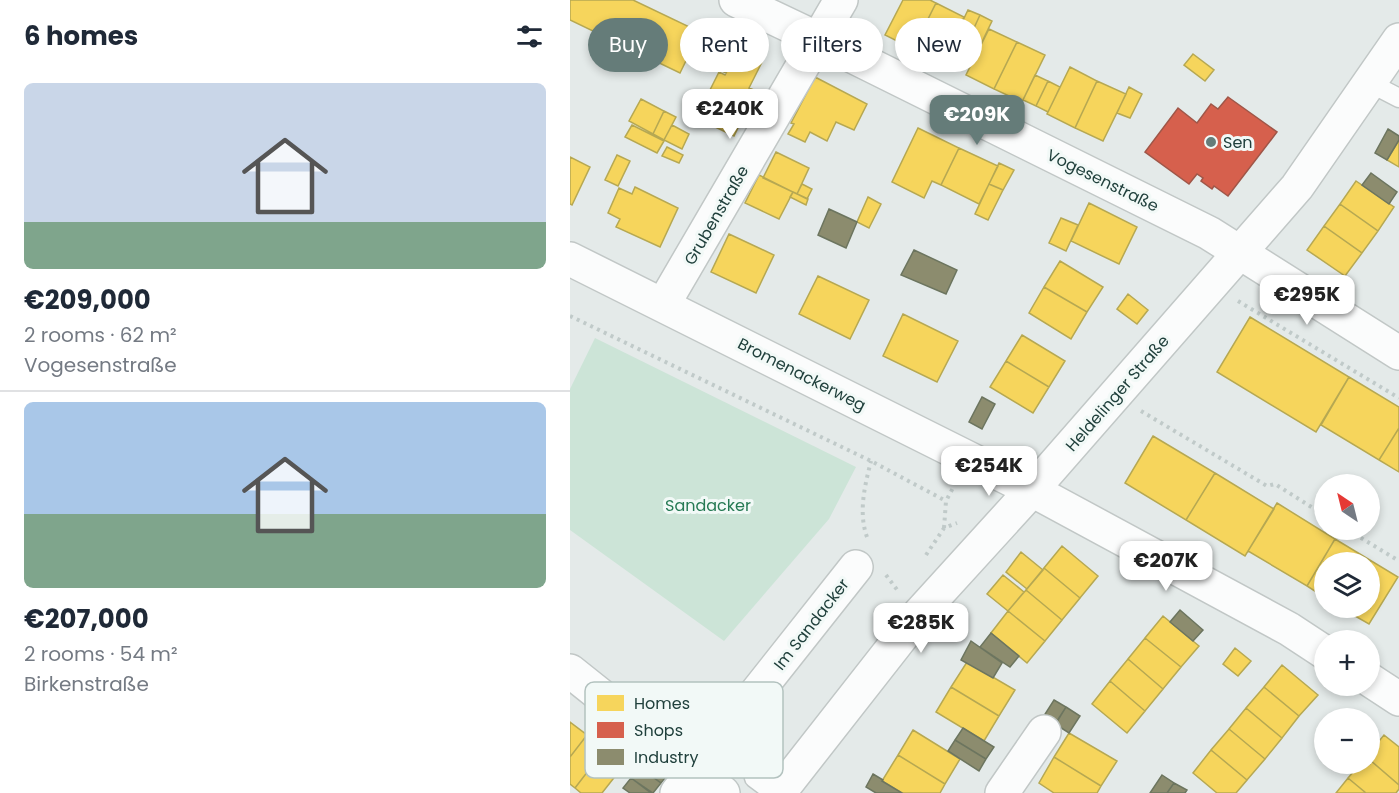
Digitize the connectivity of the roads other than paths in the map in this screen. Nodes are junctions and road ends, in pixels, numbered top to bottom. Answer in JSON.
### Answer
{"nodes":[{"id":1,"x":736,"y":0,"type":"edge"},
{"id":2,"x":841,"y":0,"type":"edge"},
{"id":3,"x":831,"y":18,"type":"edge"},
{"id":4,"x":781,"y":21,"type":"edge"},
{"id":5,"x":1399,"y":40,"type":"edge"},
{"id":6,"x":883,"y":71,"type":"edge"},
{"id":7,"x":800,"y":72,"type":"edge"},
{"id":8,"x":1370,"y":83,"type":"junction"},
{"id":9,"x":1399,"y":98,"type":"edge"},
{"id":10,"x":1240,"y":254,"type":"junction"},
{"id":11,"x":570,"y":259,"type":"edge"},
{"id":12,"x":663,"y":305,"type":"junction"},
{"id":13,"x":1398,"y":351,"type":"edge"},
{"id":14,"x":1032,"y":490,"type":"junction"},
{"id":15,"x":869,"y":560,"type":"road end"},
{"id":16,"x":1314,"y":645,"type":"edge"},
{"id":17,"x":570,"y":671,"type":"edge"},
{"id":18,"x":768,"y":682,"type":"edge"},
{"id":19,"x":585,"y":685,"type":"edge"},
{"id":20,"x":1380,"y":687,"type":"edge"},
{"id":21,"x":1399,"y":699,"type":"edge"},
{"id":22,"x":1044,"y":732,"type":"dead end"},
{"id":23,"x":783,"y":768,"type":"edge"},
{"id":24,"x":686,"y":782,"type":"edge"},
{"id":25,"x":767,"y":786,"type":"edge"},
{"id":26,"x":723,"y":793,"type":"edge"},
{"id":27,"x":774,"y":793,"type":"edge"},
{"id":28,"x":1002,"y":793,"type":"edge"}],
"edges":[{"from":1,"to":4,"type":"street","name":"Vogesenstraße"},
{"from":2,"to":3,"type":"street","name":"Grubenstraße"},
{"from":5,"to":8,"type":"street","name":"Heldelinger Straße"},
{"from":6,"to":10,"type":"street","name":"Vogesenstraße"},
{"from":7,"to":12,"type":"street","name":"Grubenstraße"},
{"from":8,"to":9,"type":"lane"},
{"from":8,"to":10,"type":"street","name":"Heldelinger Straße"},
{"from":10,"to":13,"type":"street","name":"Vogesenstraße"},
{"from":10,"to":14,"type":"street","name":"Heldelinger Straße"},
{"from":11,"to":12,"type":"street","name":"Bromenackerweg"},
{"from":12,"to":14,"type":"street","name":"Bromenackerweg"},
{"from":14,"to":16,"type":"street","name":"Bromenackerweg"},
{"from":14,"to":23,"type":"street","name":"Heldelinger Straße"},
{"from":15,"to":18,"type":"street","name":"Im Sandacker"},
{"from":17,"to":19,"type":"street"},
{"from":20,"to":21,"type":"street"},
{"from":22,"to":28,"type":"street"},
{"from":24,"to":26,"type":"street"},
{"from":25,"to":27,"type":"lane"}]}
